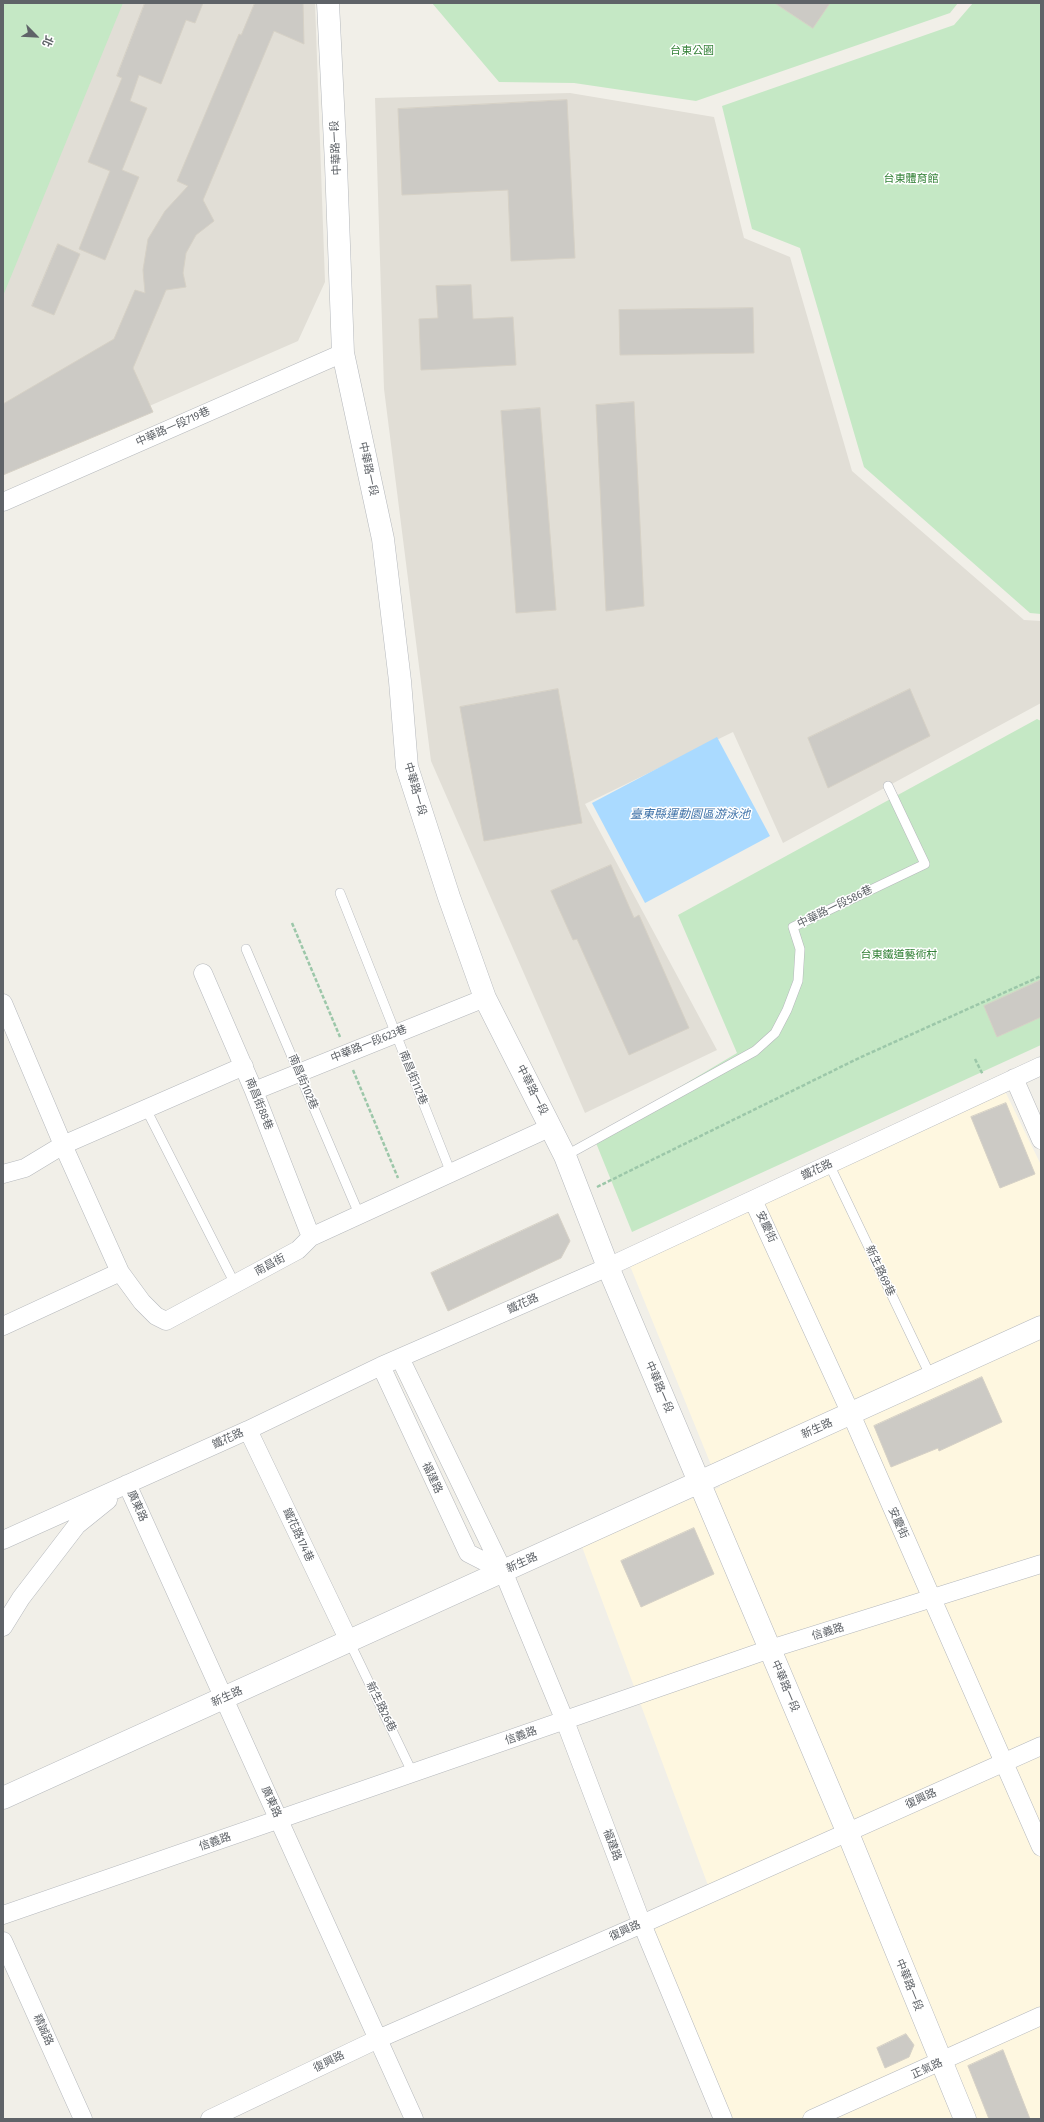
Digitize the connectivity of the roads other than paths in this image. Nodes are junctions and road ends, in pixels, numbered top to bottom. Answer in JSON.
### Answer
{"nodes":[{"id":1,"x":328,"y":3,"type":"edge"},
{"id":2,"x":343,"y":353,"type":"junction"},
{"id":3,"x":3,"y":502,"type":"edge"},
{"id":4,"x":888,"y":786,"type":"dead end"},
{"id":5,"x":340,"y":893,"type":"dead end"},
{"id":6,"x":246,"y":949,"type":"dead end"},
{"id":7,"x":203,"y":973,"type":"dead end"},
{"id":8,"x":485,"y":998,"type":"junction"},
{"id":9,"x":3,"y":1003,"type":"edge"},
{"id":10,"x":396,"y":1033,"type":"junction"},
{"id":11,"x":244,"y":1066,"type":"junction"},
{"id":12,"x":1041,"y":1066,"type":"edge"},
{"id":13,"x":299,"y":1073,"type":"junction"},
{"id":14,"x":1014,"y":1078,"type":"junction"},
{"id":15,"x":254,"y":1091,"type":"junction"},
{"id":16,"x":146,"y":1109,"type":"junction"},
{"id":17,"x":551,"y":1127,"type":"junction"},
{"id":18,"x":1041,"y":1140,"type":"edge"},
{"id":19,"x":63,"y":1145,"type":"junction"},
{"id":20,"x":565,"y":1156,"type":"junction"},
{"id":21,"x":830,"y":1164,"type":"junction"},
{"id":22,"x":451,"y":1173,"type":"junction"},
{"id":23,"x":3,"y":1174,"type":"edge"},
{"id":24,"x":753,"y":1200,"type":"junction"},
{"id":25,"x":359,"y":1214,"type":"junction"},
{"id":26,"x":311,"y":1237,"type":"junction"},
{"id":27,"x":608,"y":1267,"type":"junction"},
{"id":28,"x":120,"y":1272,"type":"junction"},
{"id":29,"x":235,"y":1284,"type":"junction"},
{"id":30,"x":3,"y":1326,"type":"edge"},
{"id":31,"x":1041,"y":1327,"type":"edge"},
{"id":32,"x":400,"y":1358,"type":"junction"},
{"id":33,"x":381,"y":1366,"type":"junction"},
{"id":34,"x":931,"y":1377,"type":"junction"},
{"id":35,"x":851,"y":1414,"type":"junction"},
{"id":36,"x":248,"y":1430,"type":"junction"},
{"id":37,"x":700,"y":1482,"type":"junction"},
{"id":38,"x":127,"y":1484,"type":"junction"},
{"id":39,"x":3,"y":1540,"type":"edge"},
{"id":40,"x":1041,"y":1564,"type":"edge"},
{"id":41,"x":503,"y":1571,"type":"junction"},
{"id":42,"x":932,"y":1600,"type":"junction"},
{"id":43,"x":3,"y":1627,"type":"edge"},
{"id":44,"x":349,"y":1641,"type":"junction"},
{"id":45,"x":770,"y":1649,"type":"junction"},
{"id":46,"x":224,"y":1698,"type":"junction"},
{"id":47,"x":565,"y":1721,"type":"junction"},
{"id":48,"x":1041,"y":1746,"type":"edge"},
{"id":49,"x":1003,"y":1762,"type":"junction"},
{"id":50,"x":413,"y":1774,"type":"junction"},
{"id":51,"x":3,"y":1798,"type":"edge"},
{"id":52,"x":279,"y":1820,"type":"junction"},
{"id":53,"x":847,"y":1831,"type":"junction"},
{"id":54,"x":1041,"y":1847,"type":"edge"},
{"id":55,"x":3,"y":1915,"type":"edge"},
{"id":56,"x":642,"y":1924,"type":"junction"},
{"id":57,"x":3,"y":1941,"type":"edge"},
{"id":58,"x":1041,"y":2016,"type":"edge"},
{"id":59,"x":378,"y":2039,"type":"junction"},
{"id":60,"x":941,"y":2063,"type":"junction"},
{"id":61,"x":83,"y":2119,"type":"edge"},
{"id":62,"x":210,"y":2119,"type":"edge"},
{"id":63,"x":414,"y":2119,"type":"edge"},
{"id":64,"x":723,"y":2119,"type":"edge"},
{"id":65,"x":812,"y":2119,"type":"edge"},
{"id":66,"x":965,"y":2119,"type":"edge"}],
"edges":[{"from":1,"to":2,"type":"street","name":"中華路一段"},
{"from":2,"to":3,"type":"street","name":"中華路一段719巷"},
{"from":2,"to":8,"type":"street","name":"中華路一段"},
{"from":4,"to":20,"type":"lane","name":"中華路一段586巷"},
{"from":5,"to":10,"type":"lane","name":"南昌街112巷"},
{"from":6,"to":13,"type":"lane","name":"南昌街102巷"},
{"from":7,"to":11,"type":"street","name":"南昌街88巷"},
{"from":8,"to":10,"type":"street","name":"中華路一段623巷"},
{"from":8,"to":17,"type":"street","name":"中華路一段"},
{"from":9,"to":19,"type":"street"},
{"from":10,"to":13,"type":"street","name":"中華路一段623巷"},
{"from":10,"to":22,"type":"lane","name":"南昌街112巷"},
{"from":11,"to":15,"type":"street","name":"南昌街88巷"},
{"from":11,"to":16,"type":"street"},
{"from":12,"to":14,"type":"street","name":"鐵花路"},
{"from":13,"to":15,"type":"street","name":"中華路一段623巷"},
{"from":13,"to":25,"type":"lane","name":"南昌街102巷"},
{"from":14,"to":18,"type":"street"},
{"from":14,"to":21,"type":"street","name":"鐵花路"},
{"from":15,"to":26,"type":"street","name":"南昌街88巷"},
{"from":16,"to":19,"type":"street"},
{"from":16,"to":29,"type":"lane"},
{"from":17,"to":20,"type":"street","name":"中華路一段"},
{"from":17,"to":22,"type":"street","name":"南昌街"},
{"from":19,"to":23,"type":"street"},
{"from":19,"to":28,"type":"street"},
{"from":20,"to":27,"type":"street","name":"中華路一段"},
{"from":21,"to":24,"type":"street","name":"鐵花路"},
{"from":21,"to":34,"type":"lane","name":"新生路69巷"},
{"from":22,"to":25,"type":"street","name":"南昌街"},
{"from":24,"to":27,"type":"street","name":"鐵花路"},
{"from":24,"to":35,"type":"street","name":"安慶街"},
{"from":25,"to":26,"type":"street","name":"南昌街"},
{"from":26,"to":29,"type":"street","name":"南昌街"},
{"from":27,"to":32,"type":"street","name":"鐵花路"},
{"from":27,"to":37,"type":"street","name":"中華路一段"},
{"from":28,"to":29,"type":"street","name":"南昌街"},
{"from":28,"to":30,"type":"street"},
{"from":31,"to":34,"type":"street","name":"新生路"},
{"from":32,"to":33,"type":"street","name":"鐵花路"},
{"from":32,"to":41,"type":"street","name":"福建路"},
{"from":33,"to":36,"type":"street","name":"鐵花路"},
{"from":33,"to":41,"type":"street","name":"福建路"},
{"from":34,"to":35,"type":"street","name":"新生路"},
{"from":35,"to":37,"type":"street","name":"新生路"},
{"from":35,"to":42,"type":"street","name":"安慶街"},
{"from":36,"to":38,"type":"street","name":"鐵花路"},
{"from":36,"to":44,"type":"street","name":"鐵花路174巷"},
{"from":37,"to":41,"type":"street","name":"新生路"},
{"from":37,"to":45,"type":"street","name":"中華路一段"},
{"from":38,"to":39,"type":"street","name":"鐵花路"},
{"from":38,"to":43,"type":"street"},
{"from":38,"to":46,"type":"street","name":"廣東路"},
{"from":40,"to":42,"type":"street","name":"信義路"},
{"from":41,"to":44,"type":"street","name":"新生路"},
{"from":41,"to":47,"type":"street","name":"福建路"},
{"from":42,"to":45,"type":"street","name":"信義路"},
{"from":42,"to":49,"type":"street","name":"安慶街"},
{"from":44,"to":46,"type":"street","name":"新生路"},
{"from":44,"to":50,"type":"lane","name":"新生路26巷"},
{"from":45,"to":47,"type":"street","name":"信義路"},
{"from":45,"to":53,"type":"street","name":"中華路一段"},
{"from":46,"to":51,"type":"street","name":"新生路"},
{"from":46,"to":52,"type":"street","name":"廣東路"},
{"from":47,"to":50,"type":"street","name":"信義路"},
{"from":47,"to":56,"type":"street","name":"福建路"},
{"from":48,"to":49,"type":"street","name":"復興路"},
{"from":49,"to":53,"type":"street","name":"復興路"},
{"from":49,"to":54,"type":"street","name":"安慶街"},
{"from":50,"to":52,"type":"street","name":"信義路"},
{"from":52,"to":55,"type":"street","name":"信義路"},
{"from":52,"to":59,"type":"street","name":"廣東路"},
{"from":53,"to":56,"type":"street","name":"復興路"},
{"from":53,"to":60,"type":"street","name":"中華路一段"},
{"from":56,"to":59,"type":"street","name":"復興路"},
{"from":56,"to":64,"type":"street","name":"福建路"},
{"from":57,"to":61,"type":"street","name":"精誠路"},
{"from":58,"to":60,"type":"street","name":"正氣路"},
{"from":59,"to":62,"type":"street","name":"復興路"},
{"from":59,"to":63,"type":"street","name":"廣東路"},
{"from":60,"to":65,"type":"street","name":"正氣路"},
{"from":60,"to":66,"type":"street","name":"中華路一段"}]}
